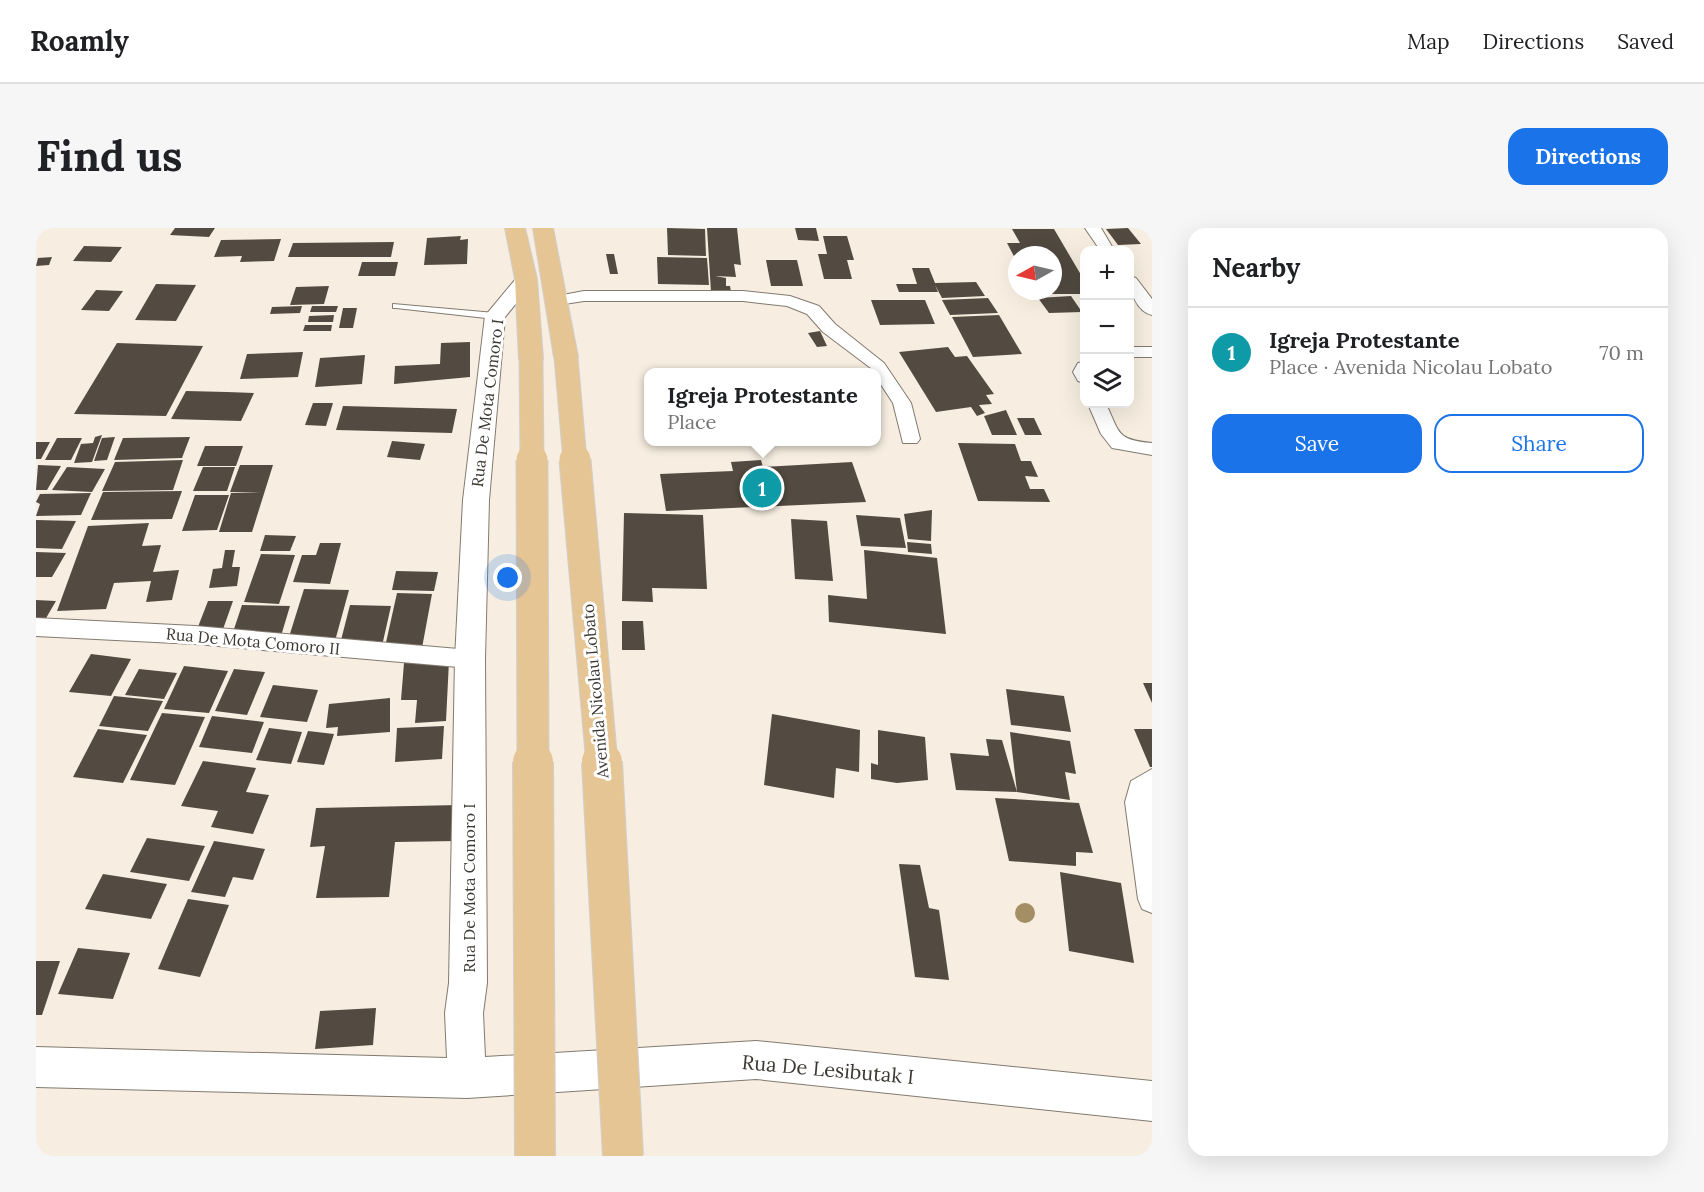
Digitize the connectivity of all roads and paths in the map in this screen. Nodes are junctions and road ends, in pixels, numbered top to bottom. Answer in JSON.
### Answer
{"nodes":[{"id":1,"x":515,"y":228,"type":"edge"},
{"id":2,"x":543,"y":228,"type":"edge"},
{"id":3,"x":1093,"y":228,"type":"edge"},
{"id":4,"x":1104,"y":246,"type":"edge"},
{"id":5,"x":526,"y":279,"type":"junction"},
{"id":6,"x":1134,"y":286,"type":"edge"},
{"id":7,"x":558,"y":300,"type":"junction"},
{"id":8,"x":396,"y":306,"type":"dead end"},
{"id":9,"x":1152,"y":310,"type":"edge"},
{"id":10,"x":495,"y":316,"type":"junction"},
{"id":11,"x":1152,"y":351,"type":"edge"},
{"id":12,"x":1134,"y":352,"type":"edge"},
{"id":13,"x":878,"y":368,"type":"edge"},
{"id":14,"x":881,"y":372,"type":"edge"},
{"id":15,"x":1099,"y":408,"type":"edge"},
{"id":16,"x":910,"y":439,"type":"dead end"},
{"id":17,"x":1152,"y":449,"type":"edge"},
{"id":18,"x":36,"y":627,"type":"edge"},
{"id":19,"x":470,"y":659,"type":"junction"},
{"id":20,"x":1152,"y":780,"type":"edge"},
{"id":21,"x":1152,"y":899,"type":"edge"},
{"id":22,"x":36,"y":1067,"type":"edge"},
{"id":23,"x":467,"y":1078,"type":"junction"},
{"id":24,"x":1152,"y":1101,"type":"edge"},
{"id":25,"x":535,"y":1156,"type":"edge"},
{"id":26,"x":623,"y":1156,"type":"edge"}],
"edges":[{"from":1,"to":5,"type":"main road"},
{"from":2,"to":7,"type":"main road","name":"Avenida Nicolau Lobato"},
{"from":3,"to":4,"type":"street"},
{"from":5,"to":10,"type":"street","name":"Rua De Mota Comoro I"},
{"from":5,"to":25,"type":"main road","bridge":true},
{"from":6,"to":9,"type":"street"},
{"from":7,"to":13,"type":"street"},
{"from":7,"to":26,"type":"main road","name":"Avenida Nicolau Lobato","bridge":true},
{"from":8,"to":10,"type":"lane"},
{"from":10,"to":19,"type":"street","name":"Rua De Mota Comoro I"},
{"from":11,"to":12,"type":"street"},
{"from":14,"to":16,"type":"street"},
{"from":15,"to":17,"type":"street"},
{"from":18,"to":19,"type":"street","name":"Rua De Mota Comoro II"},
{"from":19,"to":23,"type":"street","name":"Rua De Mota Comoro I"},
{"from":20,"to":21,"type":"street"},
{"from":22,"to":23,"type":"street"},
{"from":23,"to":24,"type":"street","name":"Rua De Lesibutak I"}]}
